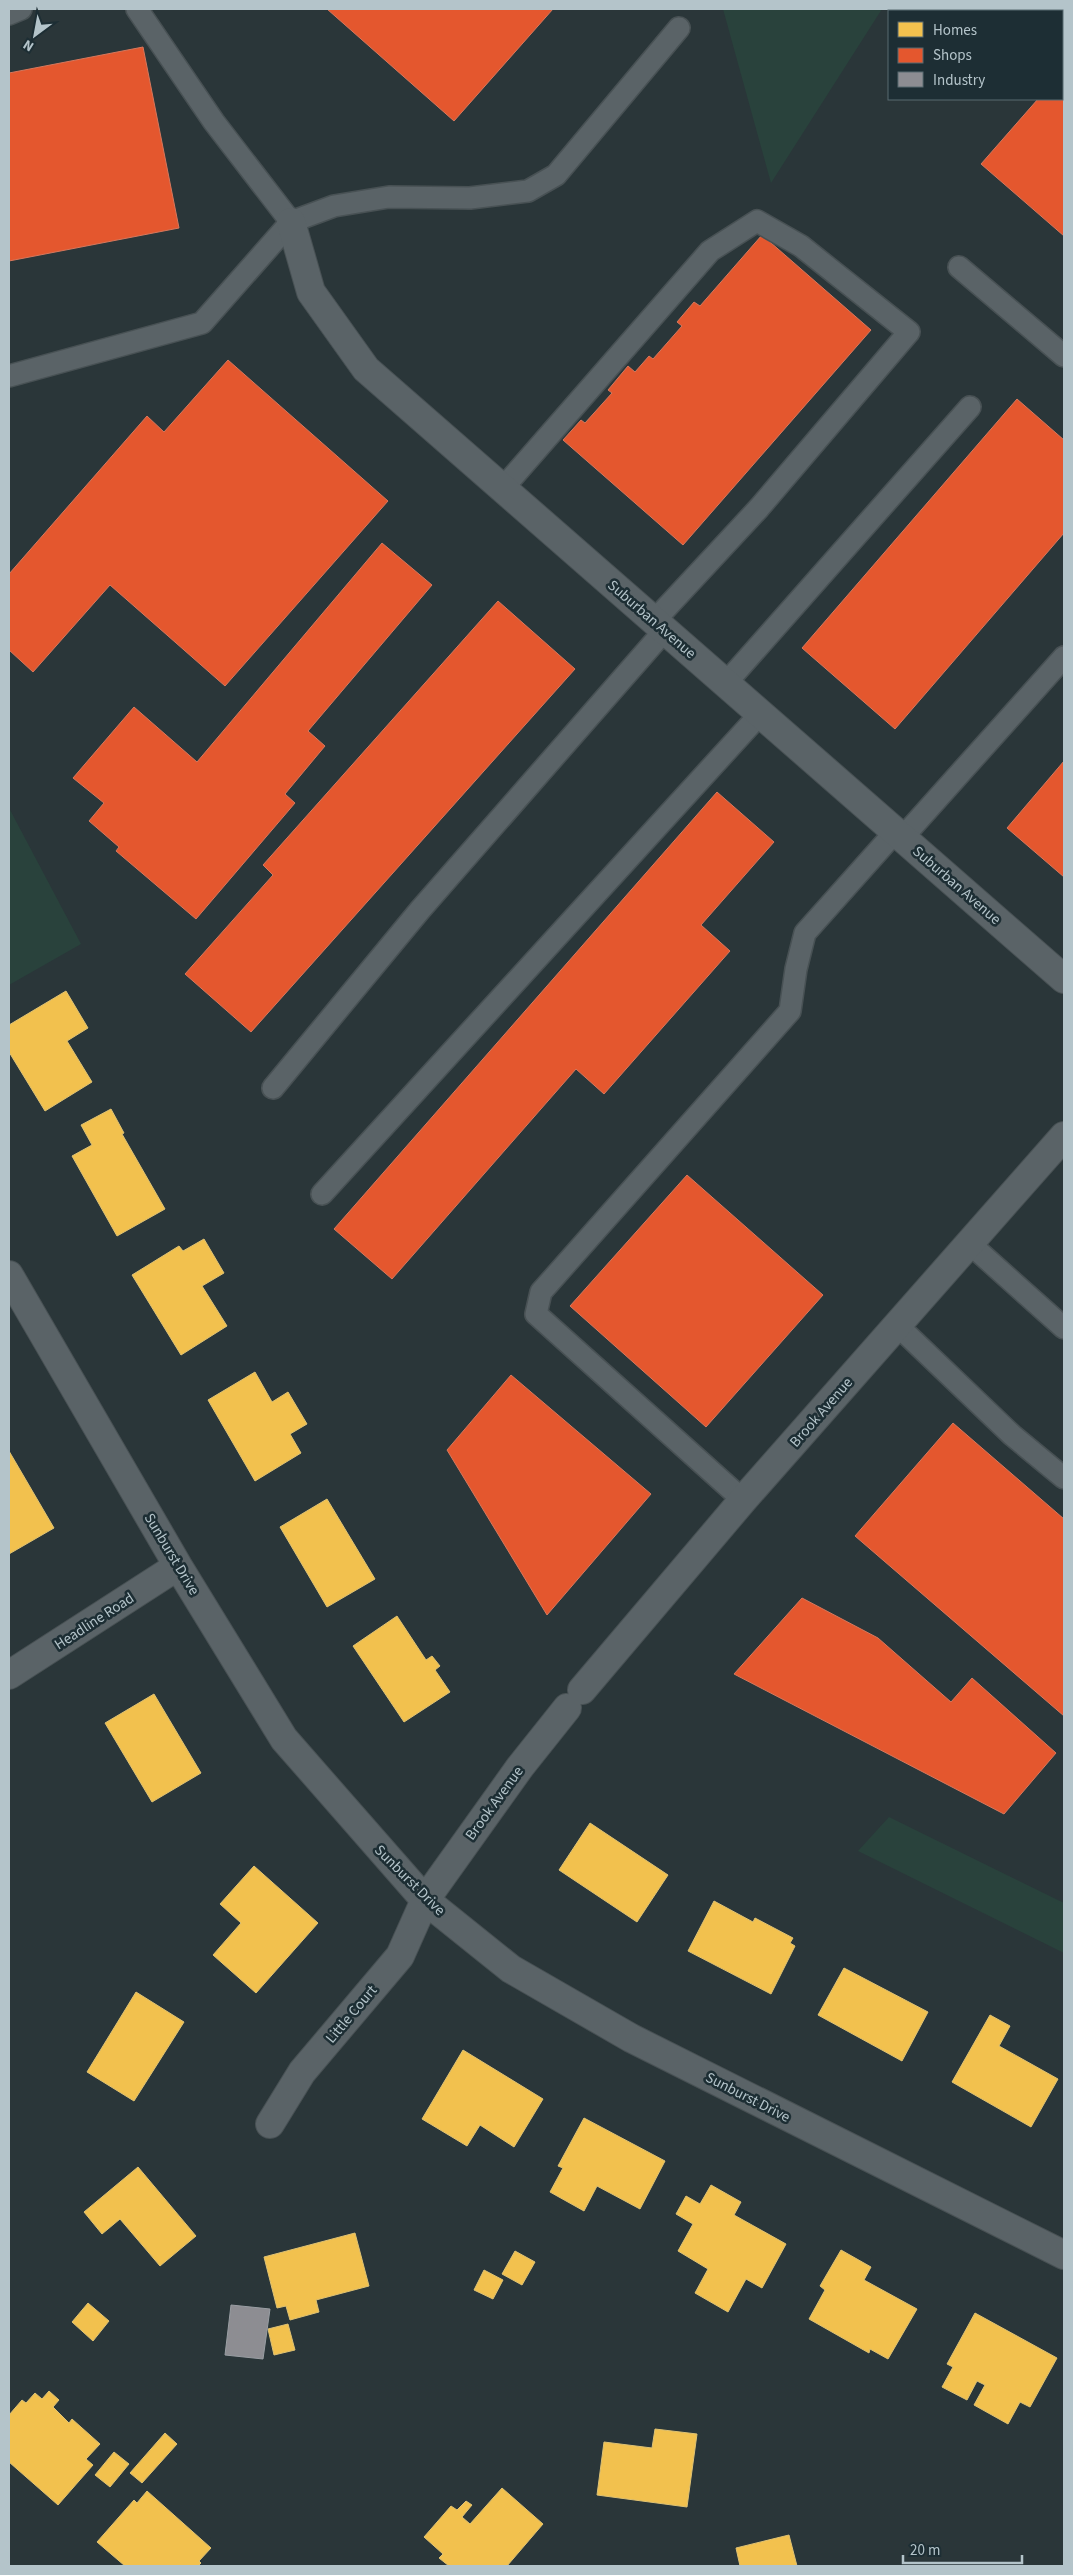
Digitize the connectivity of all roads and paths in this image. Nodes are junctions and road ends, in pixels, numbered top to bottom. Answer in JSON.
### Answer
{"nodes":[{"id":1,"x":21,"y":9,"type":"edge"},
{"id":2,"x":137,"y":9,"type":"edge"},
{"id":3,"x":9,"y":14,"type":"edge"},
{"id":4,"x":680,"y":28,"type":"dead end"},
{"id":5,"x":291,"y":222,"type":"junction"},
{"id":6,"x":959,"y":267,"type":"dead end"},
{"id":7,"x":1064,"y":356,"type":"edge"},
{"id":8,"x":9,"y":376,"type":"edge"},
{"id":9,"x":970,"y":407,"type":"dead end"},
{"id":10,"x":502,"y":488,"type":"junction"},
{"id":11,"x":660,"y":626,"type":"junction"},
{"id":12,"x":1064,"y":657,"type":"edge"},
{"id":13,"x":726,"y":683,"type":"junction"},
{"id":14,"x":760,"y":713,"type":"junction"},
{"id":15,"x":899,"y":834,"type":"junction"},
{"id":16,"x":1064,"y":978,"type":"edge"},
{"id":17,"x":273,"y":1088,"type":"dead end"},
{"id":18,"x":1064,"y":1136,"type":"edge"},
{"id":19,"x":322,"y":1194,"type":"dead end"},
{"id":20,"x":969,"y":1243,"type":"junction"},
{"id":21,"x":9,"y":1275,"type":"edge"},
{"id":22,"x":898,"y":1325,"type":"junction"},
{"id":23,"x":1064,"y":1328,"type":"edge"},
{"id":24,"x":1064,"y":1478,"type":"edge"},
{"id":25,"x":743,"y":1500,"type":"junction"},
{"id":26,"x":178,"y":1566,"type":"junction"},
{"id":27,"x":9,"y":1675,"type":"edge"},
{"id":28,"x":426,"y":1900,"type":"junction"},
{"id":29,"x":270,"y":2124,"type":"dead end"},
{"id":30,"x":1064,"y":2255,"type":"edge"}],
"edges":[{"from":1,"to":3,"type":"lane"},
{"from":2,"to":5,"type":"lane"},
{"from":4,"to":5,"type":"lane"},
{"from":5,"to":8,"type":"lane"},
{"from":5,"to":10,"type":"street","name":"Suburban Avenue"},
{"from":6,"to":7,"type":"lane"},
{"from":9,"to":13,"type":"lane"},
{"from":10,"to":11,"type":"street","name":"Suburban Avenue"},
{"from":10,"to":11,"type":"lane"},
{"from":11,"to":13,"type":"street","name":"Suburban Avenue"},
{"from":11,"to":17,"type":"lane"},
{"from":12,"to":15,"type":"lane"},
{"from":13,"to":14,"type":"street","name":"Suburban Avenue"},
{"from":14,"to":15,"type":"street","name":"Suburban Avenue"},
{"from":14,"to":19,"type":"lane"},
{"from":15,"to":16,"type":"street","name":"Suburban Avenue"},
{"from":15,"to":25,"type":"lane"},
{"from":18,"to":20,"type":"street","name":"Brook Avenue"},
{"from":20,"to":22,"type":"street","name":"Brook Avenue"},
{"from":20,"to":23,"type":"lane"},
{"from":21,"to":26,"type":"street","name":"Sunburst Drive"},
{"from":22,"to":24,"type":"lane"},
{"from":22,"to":25,"type":"street","name":"Brook Avenue"},
{"from":25,"to":28,"type":"street","name":"Brook Avenue"},
{"from":26,"to":27,"type":"street","name":"Headline Road"},
{"from":26,"to":28,"type":"street","name":"Sunburst Drive"},
{"from":28,"to":29,"type":"street","name":"Little Court"},
{"from":28,"to":30,"type":"street","name":"Sunburst Drive"}]}
